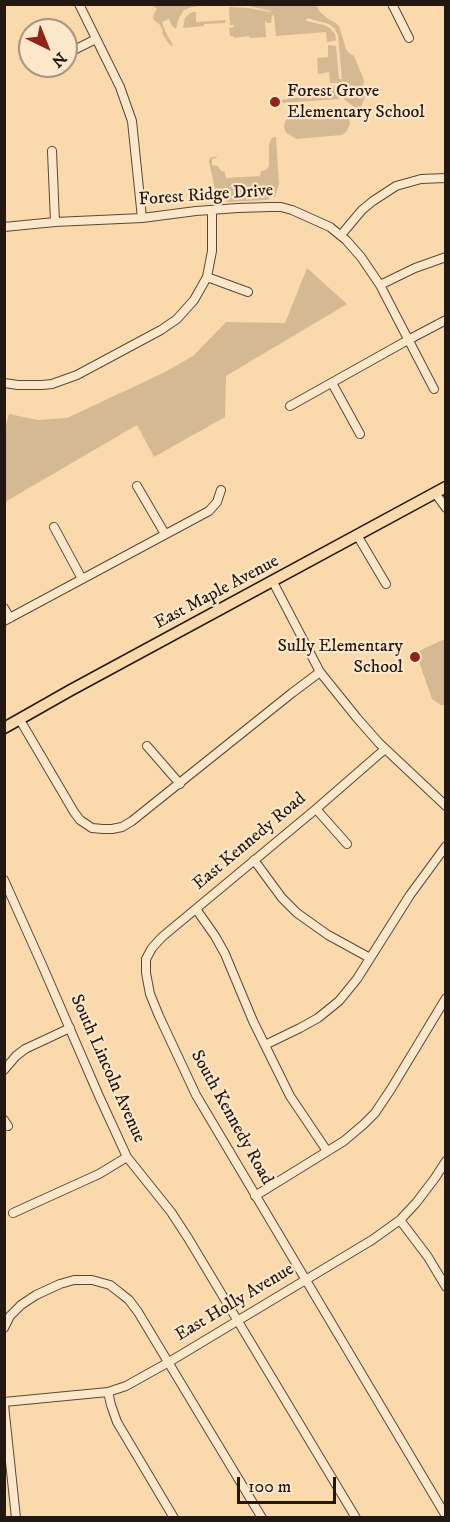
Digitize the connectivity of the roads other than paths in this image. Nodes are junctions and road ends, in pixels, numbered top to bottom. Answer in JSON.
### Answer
{"nodes":[{"id":1,"x":79,"y":4,"type":"edge"},
{"id":2,"x":393,"y":5,"type":"edge"},
{"id":3,"x":409,"y":38,"type":"dead end"},
{"id":4,"x":96,"y":39,"type":"junction"},
{"id":5,"x":78,"y":48,"type":"edge"},
{"id":6,"x":52,"y":151,"type":"dead end"},
{"id":7,"x":446,"y":178,"type":"edge"},
{"id":8,"x":212,"y":210,"type":"junction"},
{"id":9,"x":142,"y":218,"type":"junction"},
{"id":10,"x":55,"y":222,"type":"junction"},
{"id":11,"x":4,"y":227,"type":"edge"},
{"id":12,"x":341,"y":235,"type":"junction"},
{"id":13,"x":446,"y":257,"type":"edge"},
{"id":14,"x":207,"y":277,"type":"junction"},
{"id":15,"x":380,"y":285,"type":"junction"},
{"id":16,"x":248,"y":292,"type":"dead end"},
{"id":17,"x":446,"y":320,"type":"edge"},
{"id":18,"x":408,"y":340,"type":"junction"},
{"id":19,"x":4,"y":383,"type":"edge"},
{"id":20,"x":332,"y":383,"type":"junction"},
{"id":21,"x":434,"y":390,"type":"dead end"},
{"id":22,"x":291,"y":406,"type":"dead end"},
{"id":23,"x":360,"y":434,"type":"dead end"},
{"id":24,"x":137,"y":486,"type":"dead end"},
{"id":25,"x":221,"y":490,"type":"dead end"},
{"id":26,"x":440,"y":490,"type":"edge"},
{"id":27,"x":446,"y":508,"type":"edge"},
{"id":28,"x":54,"y":527,"type":"dead end"},
{"id":29,"x":165,"y":534,"type":"junction"},
{"id":30,"x":357,"y":536,"type":"junction"},
{"id":31,"x":82,"y":579,"type":"junction"},
{"id":32,"x":273,"y":582,"type":"junction"},
{"id":33,"x":386,"y":584,"type":"dead end"},
{"id":34,"x":4,"y":608,"type":"edge"},
{"id":35,"x":7,"y":620,"type":"edge"},
{"id":36,"x":320,"y":672,"type":"junction"},
{"id":37,"x":20,"y":720,"type":"junction"},
{"id":38,"x":4,"y":728,"type":"edge"},
{"id":39,"x":147,"y":746,"type":"dead end"},
{"id":40,"x":385,"y":749,"type":"junction"},
{"id":41,"x":180,"y":784,"type":"junction"},
{"id":42,"x":446,"y":806,"type":"edge"},
{"id":43,"x":316,"y":809,"type":"junction"},
{"id":44,"x":347,"y":844,"type":"dead end"},
{"id":45,"x":446,"y":846,"type":"edge"},
{"id":46,"x":254,"y":860,"type":"junction"},
{"id":47,"x":4,"y":880,"type":"edge"},
{"id":48,"x":196,"y":909,"type":"junction"},
{"id":49,"x":370,"y":958,"type":"junction"},
{"id":50,"x":146,"y":965,"type":"joint"},
{"id":51,"x":446,"y":998,"type":"edge"},
{"id":52,"x":70,"y":1028,"type":"junction"},
{"id":53,"x":265,"y":1046,"type":"junction"},
{"id":54,"x":4,"y":1070,"type":"edge"},
{"id":55,"x":327,"y":1152,"type":"junction"},
{"id":56,"x":127,"y":1157,"type":"junction"},
{"id":57,"x":446,"y":1161,"type":"edge"},
{"id":58,"x":255,"y":1196,"type":"junction"},
{"id":59,"x":13,"y":1213,"type":"dead end"},
{"id":60,"x":400,"y":1220,"type":"junction"},
{"id":61,"x":304,"y":1280,"type":"junction"},
{"id":62,"x":446,"y":1287,"type":"edge"},
{"id":63,"x":239,"y":1320,"type":"junction"},
{"id":64,"x":4,"y":1328,"type":"edge"},
{"id":65,"x":169,"y":1362,"type":"junction"},
{"id":66,"x":108,"y":1392,"type":"junction"},
{"id":67,"x":4,"y":1404,"type":"edge"},
{"id":68,"x":446,"y":1516,"type":"edge"},
{"id":69,"x":16,"y":1518,"type":"edge"},
{"id":70,"x":174,"y":1518,"type":"edge"},
{"id":71,"x":262,"y":1518,"type":"edge"},
{"id":72,"x":356,"y":1518,"type":"edge"}],
"edges":[{"from":1,"to":4,"type":"street"},
{"from":2,"to":3,"type":"street"},
{"from":4,"to":5,"type":"street"},
{"from":4,"to":9,"type":"street"},
{"from":6,"to":10,"type":"street"},
{"from":7,"to":12,"type":"street"},
{"from":8,"to":9,"type":"street","name":"Forest Ridge Drive"},
{"from":8,"to":12,"type":"street","name":"Forest Ridge Drive"},
{"from":8,"to":14,"type":"street"},
{"from":9,"to":10,"type":"street","name":"Forest Ridge Drive"},
{"from":10,"to":11,"type":"street","name":"Forest Ridge Drive"},
{"from":12,"to":15,"type":"street","name":"Forest Ridge Drive"},
{"from":13,"to":15,"type":"street"},
{"from":14,"to":16,"type":"street"},
{"from":14,"to":19,"type":"street"},
{"from":15,"to":18,"type":"street","name":"Forest Ridge Drive"},
{"from":17,"to":18,"type":"street"},
{"from":18,"to":20,"type":"street"},
{"from":18,"to":21,"type":"street","name":"Forest Ridge Drive"},
{"from":20,"to":22,"type":"street"},
{"from":20,"to":23,"type":"street"},
{"from":24,"to":29,"type":"street"},
{"from":25,"to":29,"type":"street"},
{"from":26,"to":27,"type":"street"},
{"from":26,"to":30,"type":"main road","name":"East Maple Avenue"},
{"from":28,"to":31,"type":"street"},
{"from":29,"to":31,"type":"street"},
{"from":30,"to":32,"type":"main road","name":"East Maple Avenue"},
{"from":30,"to":33,"type":"street"},
{"from":31,"to":35,"type":"street"},
{"from":32,"to":36,"type":"street"},
{"from":32,"to":37,"type":"main road","name":"East Maple Avenue"},
{"from":34,"to":35,"type":"street"},
{"from":36,"to":40,"type":"street"},
{"from":36,"to":41,"type":"street"},
{"from":37,"to":38,"type":"main road","name":"East Maple Avenue"},
{"from":37,"to":41,"type":"street"},
{"from":39,"to":41,"type":"street"},
{"from":40,"to":42,"type":"street"},
{"from":40,"to":43,"type":"street","name":"East Kennedy Road"},
{"from":43,"to":44,"type":"street"},
{"from":43,"to":46,"type":"street","name":"East Kennedy Road"},
{"from":45,"to":49,"type":"street"},
{"from":46,"to":48,"type":"street","name":"East Kennedy Road"},
{"from":46,"to":49,"type":"street"},
{"from":47,"to":52,"type":"street","name":"South Lincoln Avenue"},
{"from":48,"to":50,"type":"street","name":"East Kennedy Road"},
{"from":48,"to":53,"type":"street"},
{"from":49,"to":53,"type":"street"},
{"from":50,"to":58,"type":"street","name":"South Kennedy Road"},
{"from":51,"to":55,"type":"street"},
{"from":52,"to":54,"type":"street"},
{"from":52,"to":56,"type":"street","name":"South Lincoln Avenue"},
{"from":53,"to":55,"type":"street"},
{"from":55,"to":58,"type":"street"},
{"from":56,"to":59,"type":"street"},
{"from":56,"to":63,"type":"street","name":"South Lincoln Avenue"},
{"from":57,"to":60,"type":"street","name":"East Holly Avenue"},
{"from":58,"to":61,"type":"street","name":"South Kennedy Road"},
{"from":60,"to":61,"type":"street","name":"East Holly Avenue"},
{"from":60,"to":62,"type":"street"},
{"from":61,"to":63,"type":"street","name":"East Holly Avenue"},
{"from":61,"to":68,"type":"street","name":"South Kennedy Road"},
{"from":63,"to":65,"type":"street","name":"East Holly Avenue"},
{"from":63,"to":72,"type":"street","name":"South Lincoln Avenue"},
{"from":64,"to":65,"type":"street"},
{"from":65,"to":66,"type":"street","name":"East Holly Avenue"},
{"from":65,"to":71,"type":"street"},
{"from":66,"to":67,"type":"street","name":"East Holly Avenue"},
{"from":66,"to":70,"type":"street"},
{"from":67,"to":69,"type":"street"}]}
